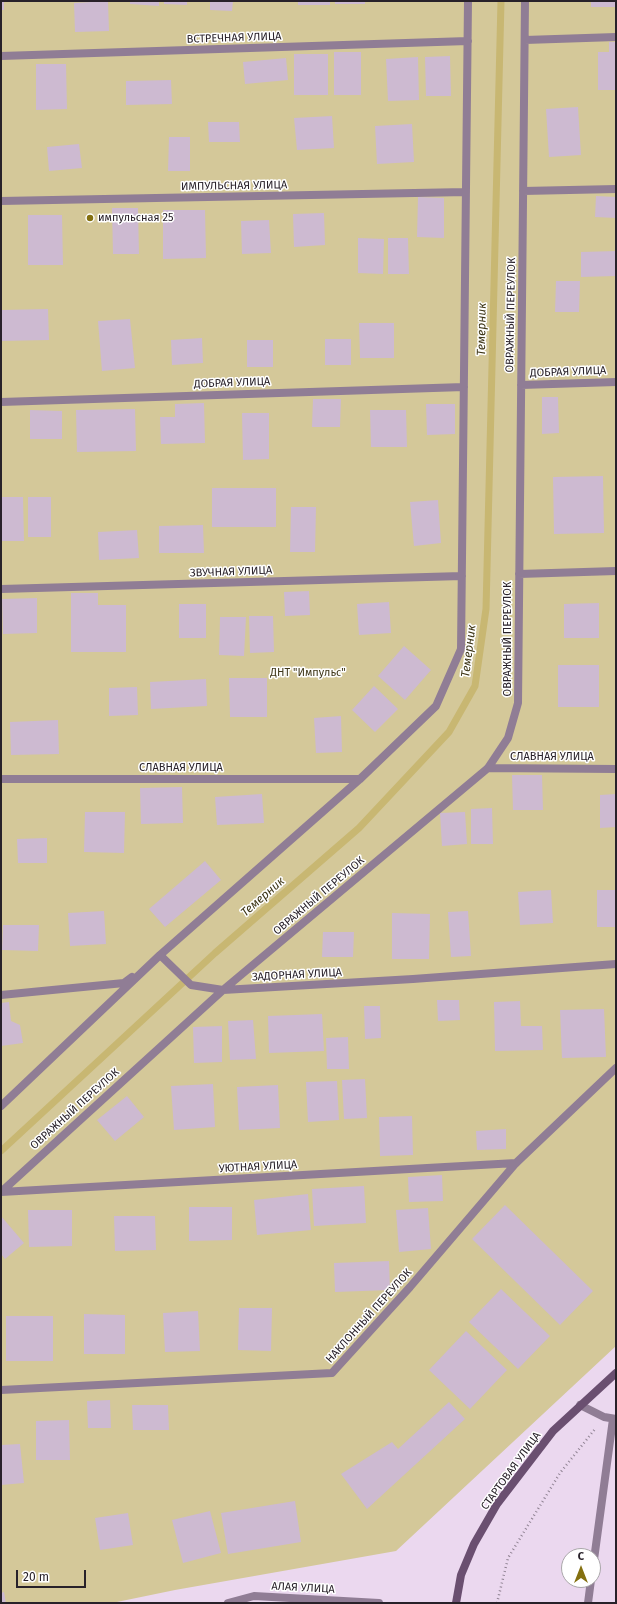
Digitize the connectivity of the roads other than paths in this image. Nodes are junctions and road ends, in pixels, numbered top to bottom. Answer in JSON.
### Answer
{"nodes":[{"id":1,"x":468,"y":1,"type":"edge"},
{"id":2,"x":525,"y":1,"type":"edge"},
{"id":3,"x":616,"y":37,"type":"edge"},
{"id":4,"x":525,"y":40,"type":"junction"},
{"id":5,"x":468,"y":42,"type":"junction"},
{"id":6,"x":1,"y":56,"type":"edge"},
{"id":7,"x":616,"y":190,"type":"edge"},
{"id":8,"x":523,"y":191,"type":"junction"},
{"id":9,"x":466,"y":192,"type":"junction"},
{"id":10,"x":1,"y":201,"type":"edge"},
{"id":11,"x":616,"y":382,"type":"edge"},
{"id":12,"x":521,"y":385,"type":"junction"},
{"id":13,"x":464,"y":387,"type":"junction"},
{"id":14,"x":1,"y":402,"type":"edge"},
{"id":15,"x":616,"y":571,"type":"edge"},
{"id":16,"x":519,"y":574,"type":"junction"},
{"id":17,"x":462,"y":576,"type":"junction"},
{"id":18,"x":1,"y":589,"type":"edge"},
{"id":19,"x":488,"y":768,"type":"junction"},
{"id":20,"x":616,"y":769,"type":"edge"},
{"id":21,"x":1,"y":778,"type":"edge"},
{"id":22,"x":360,"y":779,"type":"junction"},
{"id":23,"x":160,"y":955,"type":"junction"},
{"id":24,"x":616,"y":964,"type":"edge"},
{"id":25,"x":223,"y":990,"type":"junction"},
{"id":26,"x":1,"y":995,"type":"edge"},
{"id":27,"x":616,"y":1068,"type":"edge"},
{"id":28,"x":1,"y":1106,"type":"edge"},
{"id":29,"x":516,"y":1163,"type":"junction"},
{"id":30,"x":1,"y":1192,"type":"edge"},
{"id":31,"x":616,"y":1373,"type":"edge"},
{"id":32,"x":1,"y":1390,"type":"edge"},
{"id":33,"x":580,"y":1405,"type":"junction"},
{"id":34,"x":615,"y":1419,"type":"edge"},
{"id":35,"x":596,"y":1548,"type":"edge"},
{"id":36,"x":590,"y":1588,"type":"edge"},
{"id":37,"x":256,"y":1599,"type":"edge"},
{"id":38,"x":228,"y":1603,"type":"edge"},
{"id":39,"x":379,"y":1603,"type":"edge"},
{"id":40,"x":456,"y":1603,"type":"edge"},
{"id":41,"x":588,"y":1603,"type":"edge"}],
"edges":[{"from":1,"to":5,"type":"lane"},
{"from":2,"to":4,"type":"lane","name":"ОВРАЖНЫЙ ПЕРЕУЛОК"},
{"from":3,"to":4,"type":"lane"},
{"from":4,"to":8,"type":"lane","name":"ОВРАЖНЫЙ ПЕРЕУЛОК"},
{"from":5,"to":6,"type":"lane","name":"ВСТРЕЧНАЯ УЛИЦА"},
{"from":5,"to":9,"type":"lane"},
{"from":7,"to":8,"type":"lane"},
{"from":8,"to":12,"type":"lane","name":"ОВРАЖНЫЙ ПЕРЕУЛОК"},
{"from":9,"to":10,"type":"lane","name":"ИМПУЛЬСНАЯ УЛИЦА"},
{"from":9,"to":13,"type":"lane"},
{"from":11,"to":12,"type":"lane","name":"ДОБРАЯ УЛИЦА"},
{"from":12,"to":16,"type":"lane","name":"ОВРАЖНЫЙ ПЕРЕУЛОК"},
{"from":13,"to":14,"type":"lane","name":"ДОБРАЯ УЛИЦА"},
{"from":13,"to":17,"type":"lane"},
{"from":15,"to":16,"type":"lane"},
{"from":16,"to":19,"type":"lane","name":"ОВРАЖНЫЙ ПЕРЕУЛОК"},
{"from":17,"to":18,"type":"lane","name":"ЗВУЧНАЯ УЛИЦА"},
{"from":17,"to":22,"type":"lane"},
{"from":19,"to":20,"type":"lane","name":"СЛАВНАЯ УЛИЦА"},
{"from":19,"to":25,"type":"lane","name":"ОВРАЖНЫЙ ПЕРЕУЛОК"},
{"from":21,"to":22,"type":"lane","name":"СЛАВНАЯ УЛИЦА"},
{"from":22,"to":23,"type":"lane"},
{"from":23,"to":25,"type":"lane","name":"ЗАДОРНАЯ УЛИЦА"},
{"from":23,"to":26,"type":"lane"},
{"from":23,"to":28,"type":"lane"},
{"from":24,"to":25,"type":"lane","name":"ЗАДОРНАЯ УЛИЦА"},
{"from":25,"to":30,"type":"lane","name":"ОВРАЖНЫЙ ПЕРЕУЛОК"},
{"from":27,"to":29,"type":"lane","name":"НАКЛОННЫЙ ПЕРЕУЛОК"},
{"from":29,"to":30,"type":"lane","name":"УЮТНАЯ УЛИЦА"},
{"from":29,"to":32,"type":"lane","name":"НАКЛОННЫЙ ПЕРЕУЛОК"},
{"from":31,"to":33,"type":"street","name":"СТАРТОВАЯ УЛИЦА"},
{"from":33,"to":34,"type":"lane"},
{"from":33,"to":40,"type":"street","name":"СТАРТОВАЯ УЛИЦА"},
{"from":34,"to":35,"type":"lane"},
{"from":36,"to":41,"type":"lane"},
{"from":37,"to":38,"type":"lane","name":"АЛАЯ УЛИЦА"},
{"from":37,"to":39,"type":"lane","name":"АЛАЯ УЛИЦА"}]}
